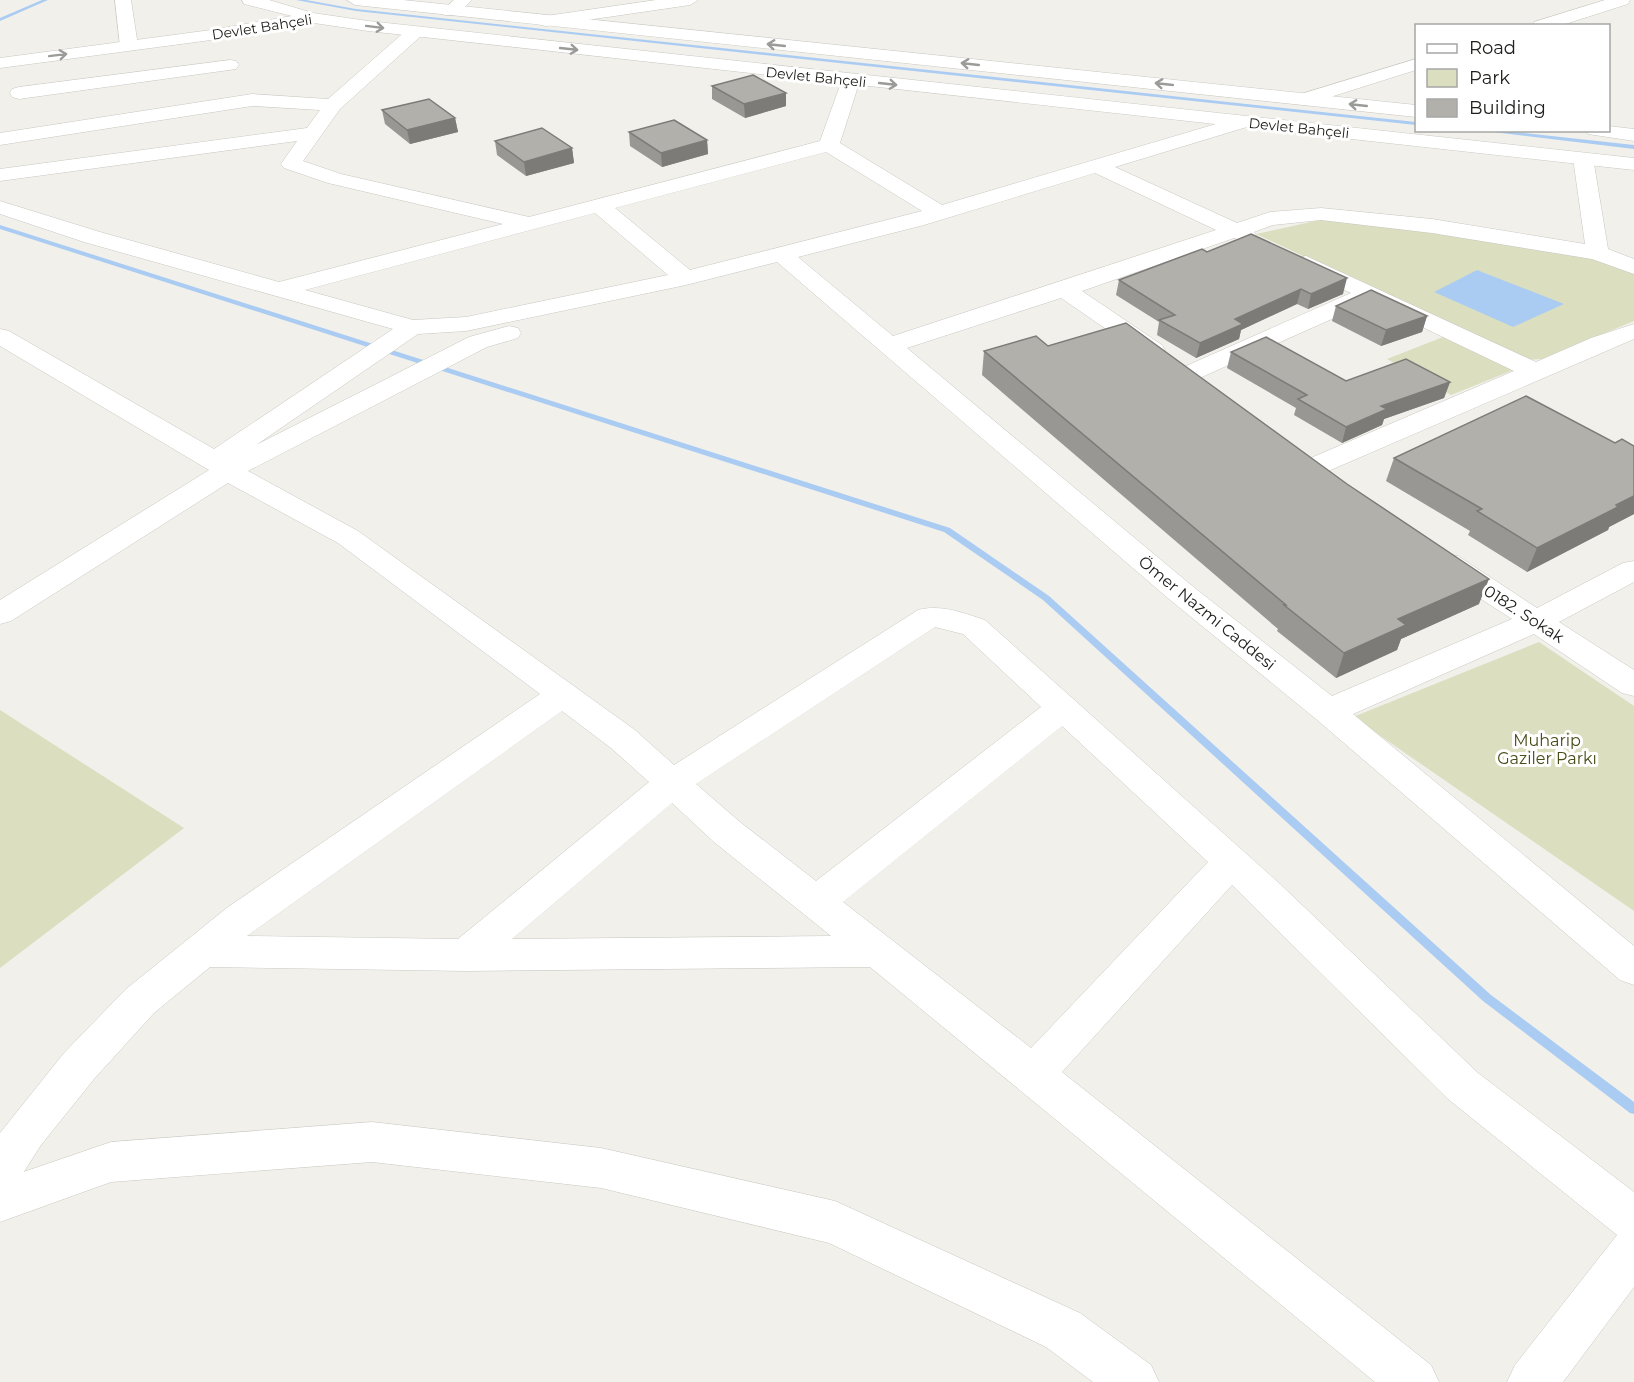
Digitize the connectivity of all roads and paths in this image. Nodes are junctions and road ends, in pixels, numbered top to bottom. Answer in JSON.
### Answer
{"nodes":[{"id":1,"x":123,"y":0,"type":"edge"},
{"id":2,"x":250,"y":0,"type":"edge"},
{"id":3,"x":355,"y":0,"type":"edge"},
{"id":4,"x":690,"y":0,"type":"edge"},
{"id":5,"x":1622,"y":0,"type":"edge"},
{"id":6,"x":379,"y":4,"type":"junction"},
{"id":7,"x":457,"y":6,"type":"edge"},
{"id":8,"x":314,"y":18,"type":"junction"},
{"id":9,"x":546,"y":21,"type":"junction"},
{"id":10,"x":1546,"y":24,"type":"edge"},
{"id":11,"x":415,"y":32,"type":"junction"},
{"id":12,"x":211,"y":35,"type":"junction"},
{"id":13,"x":129,"y":46,"type":"junction"},
{"id":14,"x":8,"y":62,"type":"edge"},
{"id":15,"x":1415,"y":64,"type":"edge"},
{"id":16,"x":230,"y":65,"type":"junction"},
{"id":17,"x":851,"y":80,"type":"junction"},
{"id":18,"x":19,"y":93,"type":"junction"},
{"id":19,"x":1305,"y":99,"type":"junction"},
{"id":20,"x":252,"y":100,"type":"junction"},
{"id":21,"x":333,"y":105,"type":"junction"},
{"id":22,"x":1415,"y":111,"type":"edge"},
{"id":23,"x":1243,"y":122,"type":"junction"},
{"id":24,"x":1610,"y":132,"type":"edge"},
{"id":25,"x":312,"y":133,"type":"junction"},
{"id":26,"x":1634,"y":135,"type":"edge"},
{"id":27,"x":24,"y":136,"type":"junction"},
{"id":28,"x":0,"y":139,"type":"edge"},
{"id":29,"x":829,"y":145,"type":"junction"},
{"id":30,"x":1582,"y":158,"type":"junction"},
{"id":31,"x":1634,"y":164,"type":"edge"},
{"id":32,"x":1097,"y":166,"type":"junction"},
{"id":33,"x":0,"y":175,"type":"edge"},
{"id":34,"x":599,"y":205,"type":"junction"},
{"id":35,"x":0,"y":207,"type":"edge"},
{"id":36,"x":939,"y":213,"type":"junction"},
{"id":37,"x":528,"y":224,"type":"junction"},
{"id":38,"x":1236,"y":231,"type":"junction"},
{"id":39,"x":1597,"y":253,"type":"junction"},
{"id":40,"x":781,"y":254,"type":"junction"},
{"id":41,"x":1634,"y":267,"type":"edge"},
{"id":42,"x":686,"y":278,"type":"junction"},
{"id":43,"x":279,"y":289,"type":"junction"},
{"id":44,"x":1064,"y":289,"type":"junction"},
{"id":45,"x":1370,"y":293,"type":"junction"},
{"id":46,"x":412,"y":327,"type":"junction"},
{"id":47,"x":1634,"y":331,"type":"edge"},
{"id":48,"x":0,"y":336,"type":"edge"},
{"id":49,"x":888,"y":346,"type":"junction"},
{"id":50,"x":1535,"y":371,"type":"junction"},
{"id":51,"x":221,"y":466,"type":"junction"},
{"id":52,"x":1334,"y":488,"type":"edge"},
{"id":53,"x":1429,"y":552,"type":"edge"},
{"id":54,"x":1634,"y":570,"type":"edge"},
{"id":55,"x":0,"y":614,"type":"edge"},
{"id":56,"x":1536,"y":621,"type":"junction"},
{"id":57,"x":1634,"y":685,"type":"edge"},
{"id":58,"x":562,"y":695,"type":"junction"},
{"id":59,"x":1062,"y":708,"type":"junction"},
{"id":60,"x":1328,"y":711,"type":"junction"},
{"id":61,"x":672,"y":783,"type":"junction"},
{"id":62,"x":1232,"y":862,"type":"junction"},
{"id":63,"x":816,"y":902,"type":"junction"},
{"id":64,"x":202,"y":951,"type":"junction"},
{"id":65,"x":879,"y":951,"type":"junction"},
{"id":66,"x":466,"y":955,"type":"junction"},
{"id":67,"x":1634,"y":969,"type":"edge"},
{"id":68,"x":1033,"y":1074,"type":"junction"},
{"id":69,"x":0,"y":1170,"type":"edge"},
{"id":70,"x":0,"y":1201,"type":"edge"},
{"id":71,"x":1634,"y":1220,"type":"edge"},
{"id":72,"x":1634,"y":1250,"type":"edge"},
{"id":73,"x":1134,"y":1382,"type":"edge"},
{"id":74,"x":1414,"y":1382,"type":"edge"},
{"id":75,"x":1532,"y":1382,"type":"edge"}],
"edges":[{"from":1,"to":13,"type":"street"},
{"from":2,"to":8,"type":"street"},
{"from":3,"to":6,"type":"street","name":"Devlet Bahçeli"},
{"from":4,"to":9,"type":"street"},
{"from":5,"to":10,"type":"street"},
{"from":6,"to":7,"type":"street","name":"Devlet Bahçeli"},
{"from":6,"to":8,"type":"street"},
{"from":7,"to":9,"type":"street","name":"Devlet Bahçeli"},
{"from":8,"to":11,"type":"street","name":"Devlet Bahçeli","one_way":true},
{"from":8,"to":12,"type":"street","name":"Devlet Bahçeli"},
{"from":19,"to":9,"type":"street","name":"Devlet Bahçeli","one_way":true},
{"from":11,"to":17,"type":"street","name":"Devlet Bahçeli","one_way":true},
{"from":11,"to":21,"type":"street"},
{"from":12,"to":13,"type":"street","name":"Devlet Bahçeli"},
{"from":12,"to":16,"type":"street"},
{"from":14,"to":13,"type":"street","name":"Devlet Bahçeli","one_way":true},
{"from":14,"to":18,"type":"street"},
{"from":15,"to":19,"type":"street"},
{"from":16,"to":18,"type":"street"},
{"from":16,"to":20,"type":"street"},
{"from":17,"to":23,"type":"street","name":"Devlet Bahçeli","one_way":true},
{"from":17,"to":29,"type":"street"},
{"from":18,"to":27,"type":"street"},
{"from":22,"to":19,"type":"street","name":"Devlet Bahçeli","one_way":true},
{"from":20,"to":21,"type":"street"},
{"from":20,"to":27,"type":"street"},
{"from":21,"to":25,"type":"street"},
{"from":23,"to":30,"type":"street","name":"Devlet Bahçeli"},
{"from":23,"to":32,"type":"street"},
{"from":24,"to":26,"type":"street"},
{"from":25,"to":33,"type":"street"},
{"from":25,"to":37,"type":"street"},
{"from":27,"to":28,"type":"street"},
{"from":29,"to":34,"type":"street"},
{"from":29,"to":36,"type":"street"},
{"from":30,"to":31,"type":"street","name":"Devlet Bahçeli"},
{"from":30,"to":39,"type":"street"},
{"from":32,"to":36,"type":"street"},
{"from":32,"to":38,"type":"street"},
{"from":34,"to":37,"type":"street"},
{"from":34,"to":42,"type":"street"},
{"from":35,"to":43,"type":"street"},
{"from":36,"to":40,"type":"street"},
{"from":37,"to":43,"type":"street"},
{"from":38,"to":39,"type":"street"},
{"from":38,"to":44,"type":"street"},
{"from":38,"to":45,"type":"street"},
{"from":39,"to":41,"type":"street"},
{"from":40,"to":42,"type":"street"},
{"from":40,"to":49,"type":"street","name":"Ömer Nazmi Caddesi"},
{"from":42,"to":46,"type":"street"},
{"from":42,"to":51,"type":"street"},
{"from":43,"to":46,"type":"street"},
{"from":44,"to":45,"type":"street"},
{"from":44,"to":49,"type":"street"},
{"from":45,"to":50,"type":"street"},
{"from":46,"to":51,"type":"street"},
{"from":47,"to":50,"type":"street"},
{"from":48,"to":51,"type":"street"},
{"from":49,"to":60,"type":"street","name":"Ömer Nazmi Caddesi"},
{"from":50,"to":52,"type":"street"},
{"from":51,"to":55,"type":"street"},
{"from":51,"to":58,"type":"street"},
{"from":53,"to":56,"type":"street","name":"0182. Sokak"},
{"from":54,"to":56,"type":"street"},
{"from":56,"to":57,"type":"street","name":"0182. Sokak"},
{"from":56,"to":60,"type":"street"},
{"from":58,"to":61,"type":"street"},
{"from":58,"to":64,"type":"street"},
{"from":59,"to":61,"type":"street"},
{"from":59,"to":62,"type":"street"},
{"from":59,"to":63,"type":"street"},
{"from":60,"to":67,"type":"street","name":"Ömer Nazmi Caddesi"},
{"from":61,"to":63,"type":"street"},
{"from":61,"to":66,"type":"street"},
{"from":62,"to":68,"type":"street"},
{"from":62,"to":71,"type":"street"},
{"from":63,"to":65,"type":"street"},
{"from":64,"to":66,"type":"street"},
{"from":64,"to":69,"type":"street"},
{"from":65,"to":66,"type":"street"},
{"from":65,"to":68,"type":"street"},
{"from":68,"to":74,"type":"street"},
{"from":70,"to":73,"type":"street"},
{"from":72,"to":75,"type":"street"}]}
